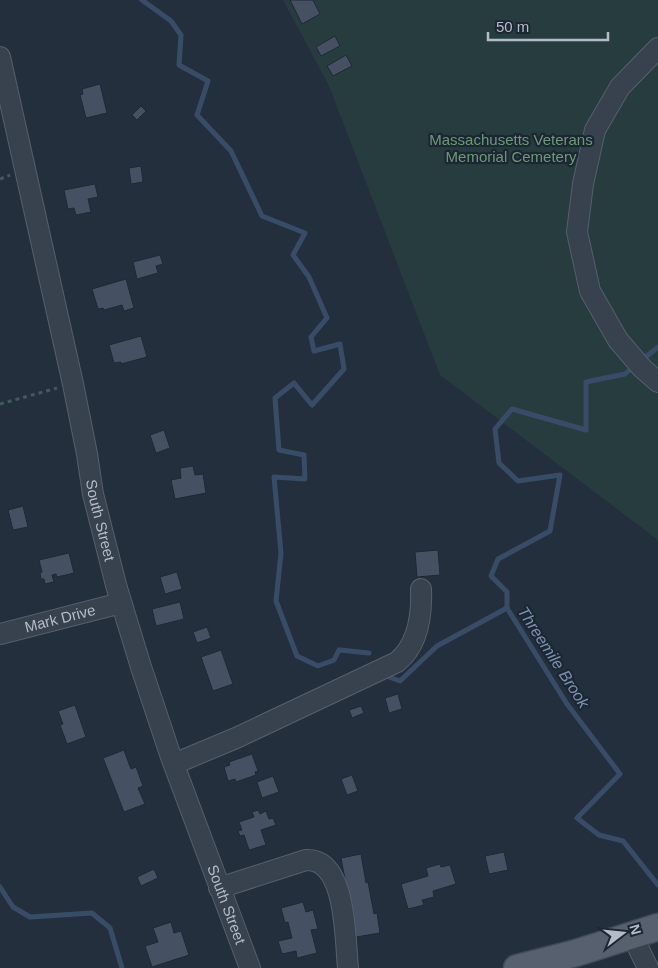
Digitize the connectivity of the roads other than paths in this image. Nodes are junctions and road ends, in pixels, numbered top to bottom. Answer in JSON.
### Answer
{"nodes":[{"id":1,"x":658,"y":48,"type":"edge"},
{"id":2,"x":0,"y":57,"type":"edge"},
{"id":3,"x":658,"y":382,"type":"edge"},
{"id":4,"x":421,"y":588,"type":"dead end"},
{"id":5,"x":121,"y":603,"type":"junction"},
{"id":6,"x":0,"y":634,"type":"edge"},
{"id":7,"x":174,"y":764,"type":"junction"},
{"id":8,"x":219,"y":888,"type":"junction"},
{"id":9,"x":650,"y":931,"type":"edge"},
{"id":10,"x":250,"y":968,"type":"edge"},
{"id":11,"x":348,"y":968,"type":"edge"},
{"id":12,"x":516,"y":968,"type":"edge"},
{"id":13,"x":648,"y":968,"type":"edge"}],
"edges":[{"from":1,"to":3,"type":"street"},
{"from":2,"to":5,"type":"street","name":"South Street"},
{"from":4,"to":7,"type":"street"},
{"from":5,"to":6,"type":"street","name":"Mark Drive"},
{"from":5,"to":7,"type":"street","name":"South Street"},
{"from":7,"to":8,"type":"street","name":"South Street"},
{"from":8,"to":10,"type":"street","name":"South Street"},
{"from":8,"to":11,"type":"street"},
{"from":9,"to":12,"type":"main road"},
{"from":9,"to":13,"type":"street"}]}
